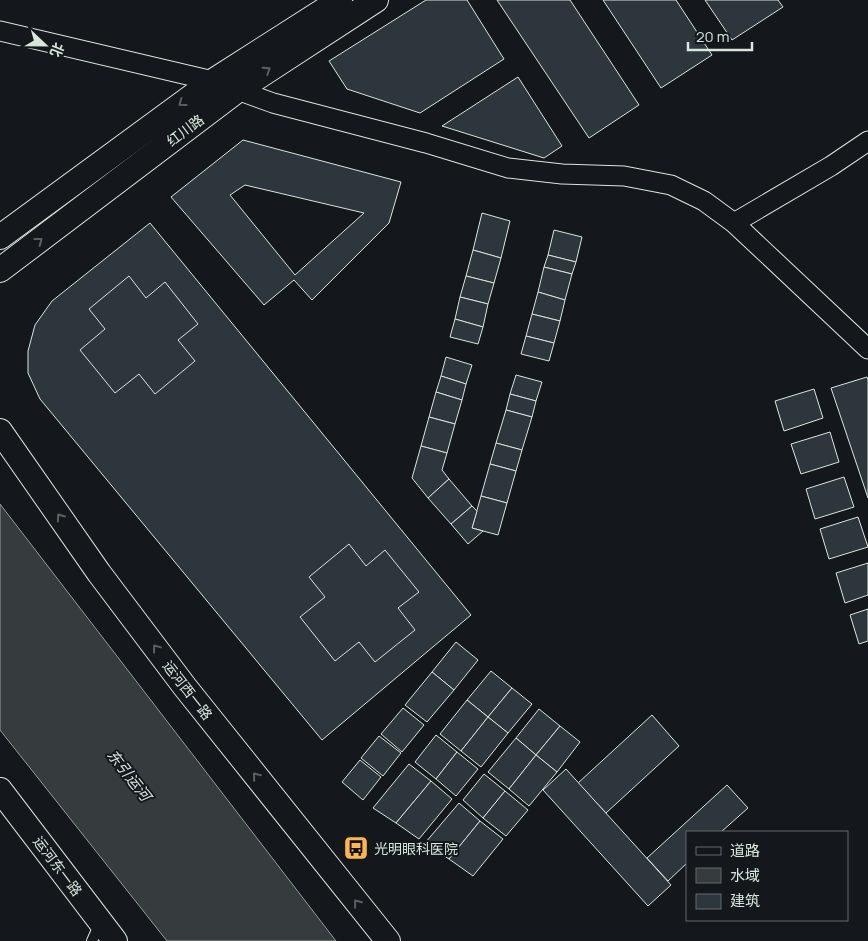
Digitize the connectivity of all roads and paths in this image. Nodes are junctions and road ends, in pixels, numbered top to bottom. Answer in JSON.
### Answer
{"nodes":[{"id":1,"x":340,"y":0,"type":"edge"},
{"id":2,"x":376,"y":0,"type":"edge"},
{"id":3,"x":0,"y":32,"type":"edge"},
{"id":4,"x":213,"y":81,"type":"junction"},
{"id":5,"x":238,"y":90,"type":"junction"},
{"id":6,"x":868,"y":142,"type":"edge"},
{"id":7,"x":734,"y":223,"type":"junction"},
{"id":8,"x":0,"y":237,"type":"edge"},
{"id":9,"x":0,"y":270,"type":"edge"},
{"id":10,"x":868,"y":348,"type":"edge"},
{"id":11,"x":0,"y":431,"type":"edge"},
{"id":12,"x":3,"y":798,"type":"edge"},
{"id":13,"x":96,"y":931,"type":"edge"},
{"id":14,"x":115,"y":941,"type":"edge"},
{"id":15,"x":388,"y":941,"type":"edge"}],
"edges":[{"from":1,"to":4,"type":"street","name":"红川路"},
{"from":5,"to":2,"type":"street","name":"红川路","one_way":true},
{"from":3,"to":4,"type":"street"},
{"from":4,"to":5,"type":"street"},
{"from":4,"to":8,"type":"street","name":"红川路","one_way":true},
{"from":5,"to":7,"type":"street"},
{"from":9,"to":5,"type":"street","name":"红川路","one_way":true},
{"from":6,"to":7,"type":"street"},
{"from":7,"to":10,"type":"street"},
{"from":15,"to":11,"type":"street","name":"运河西一路","one_way":true},
{"from":12,"to":13,"type":"street","name":"运河东一路"},
{"from":13,"to":14,"type":"street","name":"运河东一路"}]}
